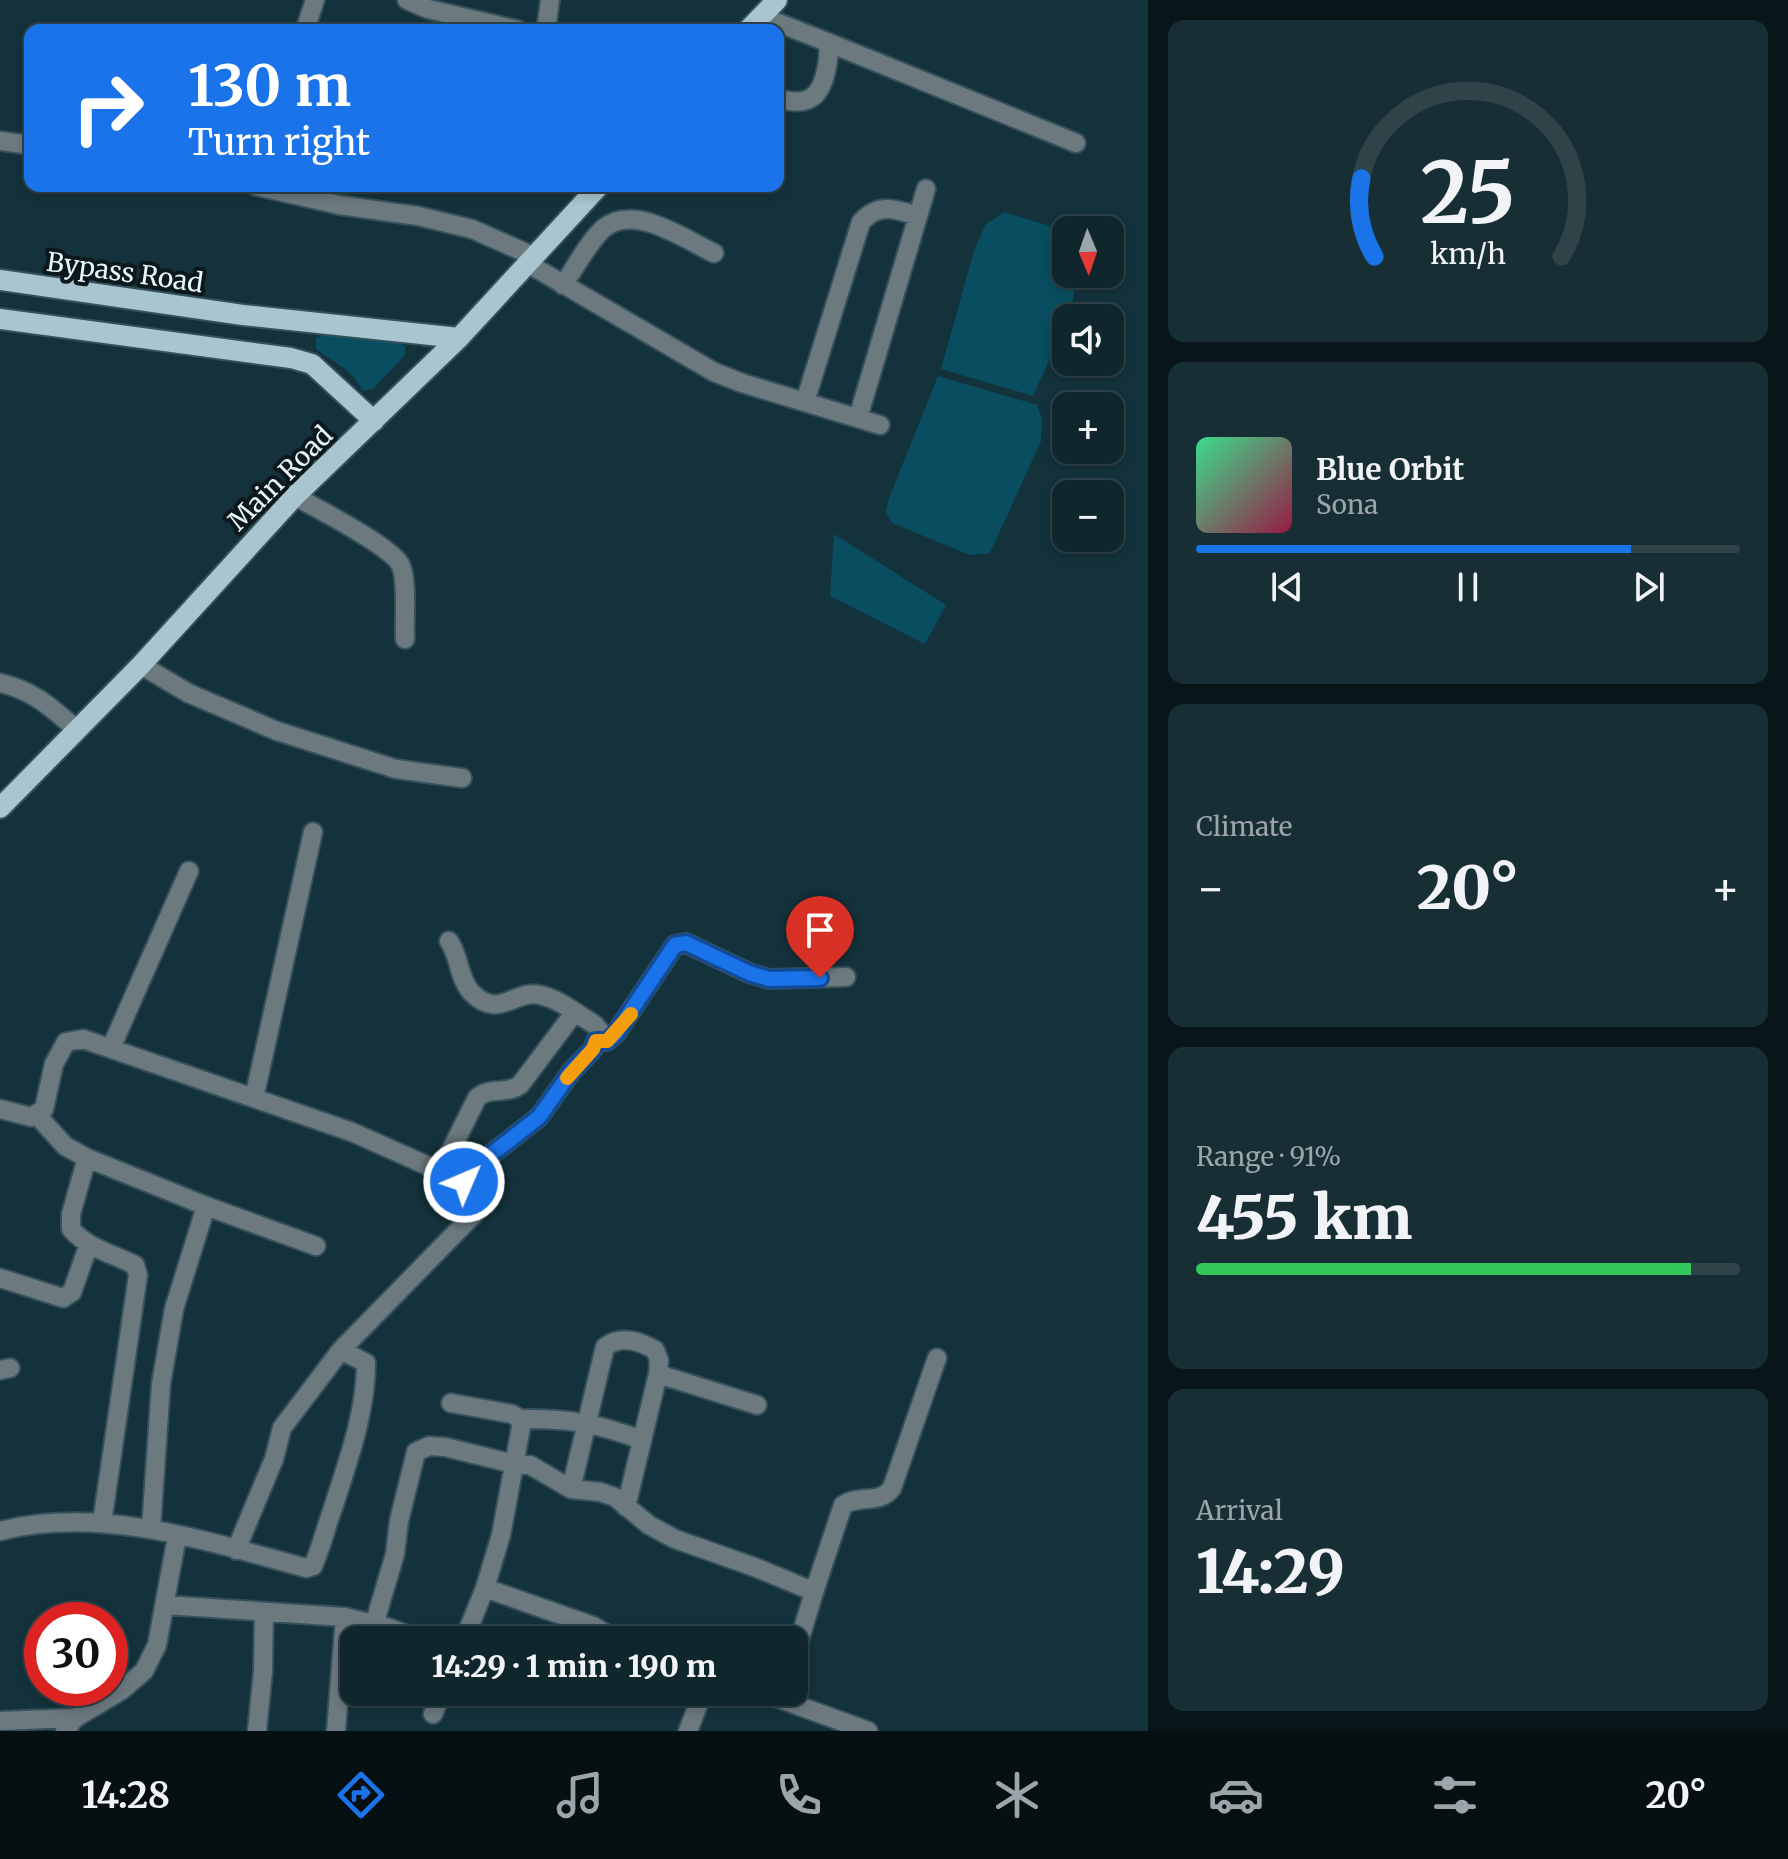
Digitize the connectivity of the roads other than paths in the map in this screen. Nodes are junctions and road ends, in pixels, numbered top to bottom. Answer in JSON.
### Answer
{"nodes":[{"id":1,"x":315,"y":0,"type":"edge"},
{"id":2,"x":407,"y":0,"type":"edge"},
{"id":3,"x":550,"y":0,"type":"edge"},
{"id":4,"x":777,"y":0,"type":"edge"},
{"id":5,"x":463,"y":8,"type":"edge"},
{"id":6,"x":755,"y":23,"type":"edge"},
{"id":7,"x":307,"y":24,"type":"edge"},
{"id":8,"x":503,"y":24,"type":"edge"},
{"id":9,"x":547,"y":24,"type":"edge"},
{"id":10,"x":784,"y":31,"type":"edge"},
{"id":11,"x":827,"y":42,"type":"junction"},
{"id":12,"x":784,"y":100,"type":"edge"},
{"id":13,"x":0,"y":141,"type":"edge"},
{"id":14,"x":1076,"y":143,"type":"dead end"},
{"id":15,"x":24,"y":144,"type":"edge"},
{"id":16,"x":926,"y":189,"type":"dead end"},
{"id":17,"x":312,"y":192,"type":"edge"},
{"id":18,"x":593,"y":192,"type":"edge"},
{"id":19,"x":340,"y":195,"type":"edge"},
{"id":20,"x":918,"y":216,"type":"junction"},
{"id":21,"x":714,"y":253,"type":"dead end"},
{"id":22,"x":530,"y":260,"type":"junction"},
{"id":23,"x":0,"y":280,"type":"edge"},
{"id":24,"x":563,"y":285,"type":"junction"},
{"id":25,"x":243,"y":315,"type":"junction"},
{"id":26,"x":0,"y":319,"type":"edge"},
{"id":27,"x":459,"y":338,"type":"junction"},
{"id":28,"x":242,"y":352,"type":"junction"},
{"id":29,"x":805,"y":402,"type":"junction"},
{"id":30,"x":858,"y":418,"type":"junction"},
{"id":31,"x":374,"y":421,"type":"junction"},
{"id":32,"x":880,"y":425,"type":"dead end"},
{"id":33,"x":295,"y":496,"type":"junction"},
{"id":34,"x":405,"y":639,"type":"dead end"},
{"id":35,"x":141,"y":665,"type":"junction"},
{"id":36,"x":0,"y":683,"type":"edge"},
{"id":37,"x":77,"y":730,"type":"junction"},
{"id":38,"x":462,"y":778,"type":"dead end"},
{"id":39,"x":0,"y":808,"type":"edge"},
{"id":40,"x":313,"y":832,"type":"dead end"},
{"id":41,"x":189,"y":871,"type":"dead end"},
{"id":42,"x":449,"y":941,"type":"dead end"},
{"id":43,"x":846,"y":977,"type":"dead end"},
{"id":44,"x":574,"y":1013,"type":"junction"},
{"id":45,"x":596,"y":1041,"type":"junction"},
{"id":46,"x":111,"y":1048,"type":"junction"},
{"id":47,"x":254,"y":1098,"type":"junction"},
{"id":48,"x":0,"y":1109,"type":"edge"},
{"id":49,"x":36,"y":1114,"type":"junction"},
{"id":50,"x":87,"y":1158,"type":"junction"},
{"id":51,"x":440,"y":1172,"type":"junction"},
{"id":52,"x":464,"y":1182,"type":"junction"},
{"id":53,"x":206,"y":1206,"type":"junction"},
{"id":54,"x":89,"y":1244,"type":"junction"},
{"id":55,"x":316,"y":1246,"type":"dead end"},
{"id":56,"x":0,"y":1278,"type":"edge"},
{"id":57,"x":341,"y":1350,"type":"junction"},
{"id":58,"x":937,"y":1358,"type":"dead end"},
{"id":59,"x":658,"y":1374,"type":"junction"},
{"id":60,"x":451,"y":1403,"type":"dead end"},
{"id":61,"x":757,"y":1405,"type":"dead end"},
{"id":62,"x":520,"y":1419,"type":"junction"},
{"id":63,"x":586,"y":1423,"type":"junction"},
{"id":64,"x":642,"y":1440,"type":"junction"},
{"id":65,"x":514,"y":1464,"type":"junction"},
{"id":66,"x":571,"y":1489,"type":"junction"},
{"id":67,"x":626,"y":1507,"type":"junction"},
{"id":68,"x":102,"y":1523,"type":"junction"},
{"id":69,"x":151,"y":1529,"type":"junction"},
{"id":70,"x":0,"y":1531,"type":"edge"},
{"id":71,"x":177,"y":1536,"type":"junction"},
{"id":72,"x":236,"y":1550,"type":"junction"},
{"id":73,"x":485,"y":1588,"type":"junction"},
{"id":74,"x":815,"y":1589,"type":"junction"},
{"id":75,"x":165,"y":1605,"type":"junction"},
{"id":76,"x":264,"y":1613,"type":"junction"},
{"id":77,"x":345,"y":1617,"type":"junction"},
{"id":78,"x":374,"y":1625,"type":"junction"},
{"id":79,"x":377,"y":1626,"type":"edge"},
{"id":80,"x":470,"y":1626,"type":"edge"},
{"id":81,"x":593,"y":1626,"type":"edge"},
{"id":82,"x":804,"y":1626,"type":"edge"},
{"id":83,"x":436,"y":1706,"type":"edge"},
{"id":84,"x":698,"y":1706,"type":"edge"},
{"id":85,"x":807,"y":1706,"type":"edge"},
{"id":86,"x":433,"y":1714,"type":"dead end"},
{"id":87,"x":0,"y":1721,"type":"edge"},
{"id":88,"x":70,"y":1724,"type":"edge"},
{"id":89,"x":257,"y":1731,"type":"edge"},
{"id":90,"x":336,"y":1731,"type":"edge"},
{"id":91,"x":688,"y":1731,"type":"edge"},
{"id":92,"x":868,"y":1731,"type":"edge"}],
"edges":[{"from":1,"to":7,"type":"street"},
{"from":2,"to":5,"type":"street"},
{"from":3,"to":9,"type":"street"},
{"from":4,"to":6,"type":"main road"},
{"from":5,"to":8,"type":"street"},
{"from":10,"to":11,"type":"street"},
{"from":11,"to":12,"type":"street"},
{"from":11,"to":14,"type":"street"},
{"from":13,"to":15,"type":"street"},
{"from":16,"to":20,"type":"street"},
{"from":17,"to":19,"type":"street"},
{"from":18,"to":22,"type":"main road","name":"Main Road"},
{"from":19,"to":22,"type":"street"},
{"from":20,"to":29,"type":"street"},
{"from":20,"to":30,"type":"street"},
{"from":21,"to":24,"type":"street"},
{"from":22,"to":24,"type":"street"},
{"from":22,"to":27,"type":"main road","name":"Main Road"},
{"from":23,"to":25,"type":"main road","name":"Bypass Road"},
{"from":24,"to":29,"type":"street"},
{"from":25,"to":27,"type":"main road","name":"Bypass Road"},
{"from":25,"to":28,"type":"main road"},
{"from":26,"to":28,"type":"main road"},
{"from":27,"to":31,"type":"main road","name":"Main Road"},
{"from":28,"to":31,"type":"main road"},
{"from":29,"to":30,"type":"street"},
{"from":30,"to":32,"type":"street"},
{"from":31,"to":33,"type":"main road","name":"Main Road"},
{"from":33,"to":34,"type":"street"},
{"from":33,"to":35,"type":"main road","name":"Main Road"},
{"from":35,"to":37,"type":"main road","name":"Main Road"},
{"from":35,"to":38,"type":"street"},
{"from":36,"to":37,"type":"street"},
{"from":37,"to":39,"type":"main road","name":"Main Road"},
{"from":40,"to":47,"type":"street"},
{"from":41,"to":46,"type":"street"},
{"from":42,"to":44,"type":"street"},
{"from":43,"to":45,"type":"street"},
{"from":44,"to":45,"type":"street"},
{"from":44,"to":51,"type":"street"},
{"from":45,"to":52,"type":"street"},
{"from":46,"to":47,"type":"street"},
{"from":46,"to":49,"type":"street"},
{"from":47,"to":51,"type":"street"},
{"from":48,"to":49,"type":"street"},
{"from":49,"to":50,"type":"street"},
{"from":50,"to":53,"type":"street"},
{"from":50,"to":54,"type":"street"},
{"from":51,"to":52,"type":"street"},
{"from":52,"to":57,"type":"street"},
{"from":53,"to":55,"type":"street"},
{"from":53,"to":69,"type":"street"},
{"from":54,"to":56,"type":"street"},
{"from":54,"to":68,"type":"street"},
{"from":57,"to":72,"type":"street"},
{"from":57,"to":72,"type":"street"},
{"from":58,"to":74,"type":"street"},
{"from":59,"to":61,"type":"street"},
{"from":59,"to":63,"type":"street"},
{"from":59,"to":64,"type":"street"},
{"from":60,"to":62,"type":"street"},
{"from":62,"to":63,"type":"street"},
{"from":62,"to":65,"type":"street"},
{"from":63,"to":64,"type":"street"},
{"from":63,"to":66,"type":"street"},
{"from":64,"to":67,"type":"street"},
{"from":65,"to":66,"type":"street"},
{"from":65,"to":73,"type":"street"},
{"from":65,"to":78,"type":"street"},
{"from":66,"to":67,"type":"street"},
{"from":67,"to":74,"type":"street"},
{"from":68,"to":69,"type":"street"},
{"from":68,"to":70,"type":"street"},
{"from":69,"to":71,"type":"street"},
{"from":71,"to":72,"type":"street"},
{"from":71,"to":75,"type":"street"},
{"from":73,"to":80,"type":"street"},
{"from":73,"to":81,"type":"street"},
{"from":74,"to":82,"type":"street"},
{"from":75,"to":76,"type":"street"},
{"from":75,"to":88,"type":"street"},
{"from":76,"to":77,"type":"street"},
{"from":76,"to":89,"type":"street"},
{"from":77,"to":78,"type":"street"},
{"from":77,"to":90,"type":"street"},
{"from":78,"to":79,"type":"street"},
{"from":83,"to":86,"type":"street"},
{"from":84,"to":91,"type":"street"},
{"from":85,"to":92,"type":"street"},
{"from":87,"to":88,"type":"street"}]}
